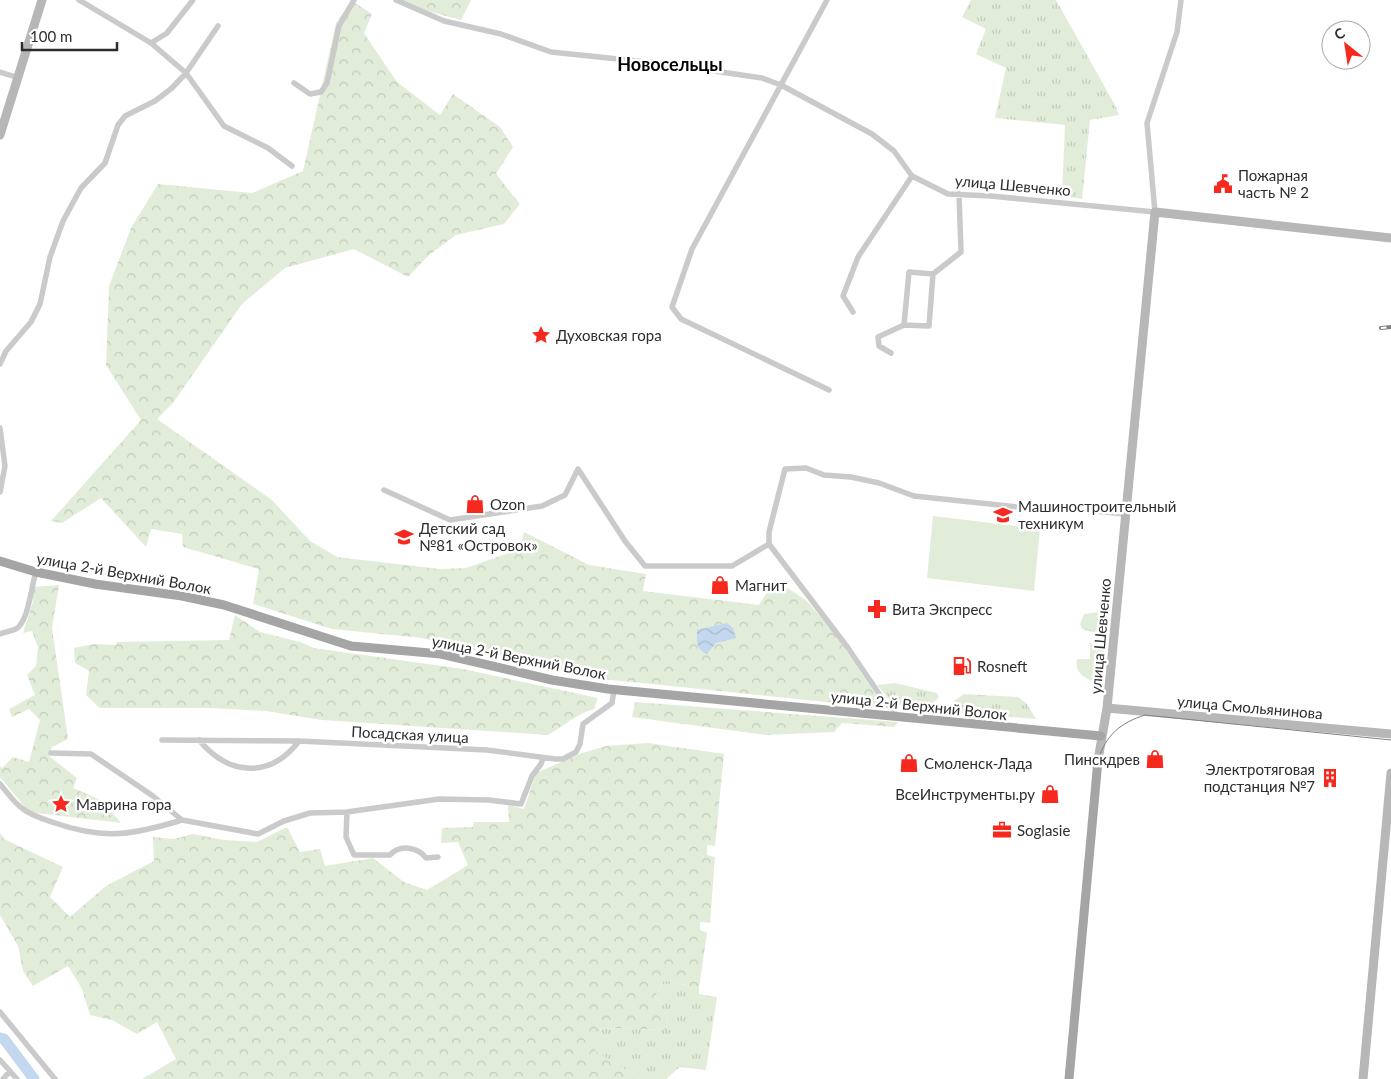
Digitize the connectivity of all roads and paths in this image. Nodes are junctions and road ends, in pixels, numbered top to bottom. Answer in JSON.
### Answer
{"nodes":[{"id":1,"x":42,"y":0,"type":"edge"},
{"id":2,"x":79,"y":0,"type":"edge"},
{"id":3,"x":193,"y":0,"type":"edge"},
{"id":4,"x":354,"y":0,"type":"edge"},
{"id":5,"x":396,"y":0,"type":"edge"},
{"id":6,"x":827,"y":0,"type":"edge"},
{"id":7,"x":1181,"y":0,"type":"edge"},
{"id":8,"x":218,"y":26,"type":"dead end"},
{"id":9,"x":151,"y":43,"type":"junction"},
{"id":10,"x":0,"y":72,"type":"edge"},
{"id":11,"x":186,"y":74,"type":"junction"},
{"id":12,"x":16,"y":78,"type":"junction"},
{"id":13,"x":294,"y":83,"type":"dead end"},
{"id":14,"x":782,"y":86,"type":"junction"},
{"id":15,"x":0,"y":135,"type":"edge"},
{"id":16,"x":292,"y":166,"type":"dead end"},
{"id":17,"x":912,"y":176,"type":"junction"},
{"id":18,"x":959,"y":194,"type":"junction"},
{"id":19,"x":1155,"y":212,"type":"junction"},
{"id":20,"x":1391,"y":238,"type":"edge"},
{"id":21,"x":933,"y":274,"type":"junction"},
{"id":22,"x":853,"y":312,"type":"dead end"},
{"id":23,"x":904,"y":325,"type":"junction"},
{"id":24,"x":891,"y":353,"type":"dead end"},
{"id":25,"x":0,"y":364,"type":"edge"},
{"id":26,"x":829,"y":390,"type":"dead end"},
{"id":27,"x":0,"y":428,"type":"edge"},
{"id":28,"x":384,"y":490,"type":"dead end"},
{"id":29,"x":0,"y":492,"type":"edge"},
{"id":30,"x":1124,"y":514,"type":"junction"},
{"id":31,"x":769,"y":544,"type":"junction"},
{"id":32,"x":0,"y":561,"type":"edge"},
{"id":33,"x":36,"y":572,"type":"junction"},
{"id":34,"x":0,"y":634,"type":"edge"},
{"id":35,"x":614,"y":690,"type":"junction"},
{"id":36,"x":1107,"y":708,"type":"junction"},
{"id":37,"x":896,"y":716,"type":"junction"},
{"id":38,"x":1391,"y":734,"type":"edge"},
{"id":39,"x":1101,"y":736,"type":"junction"},
{"id":40,"x":162,"y":740,"type":"dead end"},
{"id":41,"x":199,"y":740,"type":"junction"},
{"id":42,"x":299,"y":741,"type":"junction"},
{"id":43,"x":51,"y":753,"type":"dead end"},
{"id":44,"x":543,"y":758,"type":"junction"},
{"id":45,"x":1098,"y":760,"type":"joint"},
{"id":46,"x":1391,"y":773,"type":"edge"},
{"id":47,"x":0,"y":784,"type":"edge"},
{"id":48,"x":348,"y":812,"type":"junction"},
{"id":49,"x":182,"y":820,"type":"junction"},
{"id":50,"x":438,"y":857,"type":"dead end"},
{"id":51,"x":0,"y":1012,"type":"edge"},
{"id":52,"x":0,"y":1060,"type":"edge"},
{"id":53,"x":10,"y":1071,"type":"junction"},
{"id":54,"x":3,"y":1079,"type":"edge"},
{"id":55,"x":17,"y":1079,"type":"edge"},
{"id":56,"x":56,"y":1079,"type":"edge"},
{"id":57,"x":1069,"y":1079,"type":"edge"},
{"id":58,"x":1363,"y":1079,"type":"edge"}],
"edges":[{"from":1,"to":12,"type":"street"},
{"from":2,"to":9,"type":"street"},
{"from":3,"to":9,"type":"street"},
{"from":4,"to":13,"type":"street"},
{"from":5,"to":14,"type":"street"},
{"from":6,"to":14,"type":"street"},
{"from":7,"to":19,"type":"street","name":"улица Шевченко"},
{"from":8,"to":11,"type":"street"},
{"from":9,"to":11,"type":"street"},
{"from":10,"to":12,"type":"street"},
{"from":11,"to":16,"type":"street"},
{"from":11,"to":25,"type":"street"},
{"from":12,"to":15,"type":"street"},
{"from":14,"to":17,"type":"street"},
{"from":14,"to":26,"type":"street"},
{"from":17,"to":18,"type":"street","name":"улица Шевченко"},
{"from":17,"to":22,"type":"street"},
{"from":18,"to":19,"type":"street","name":"улица Шевченко"},
{"from":18,"to":21,"type":"street"},
{"from":19,"to":20,"type":"street"},
{"from":19,"to":30,"type":"street","name":"улица Шевченко"},
{"from":21,"to":23,"type":"street"},
{"from":21,"to":23,"type":"street"},
{"from":23,"to":24,"type":"street"},
{"from":27,"to":29,"type":"street"},
{"from":28,"to":31,"type":"street"},
{"from":30,"to":31,"type":"street"},
{"from":30,"to":36,"type":"street","name":"улица Шевченко"},
{"from":31,"to":37,"type":"street"},
{"from":32,"to":33,"type":"main road","name":"улица 2-й Верхний Волок"},
{"from":33,"to":34,"type":"street"},
{"from":33,"to":35,"type":"main road","name":"улица 2-й Верхний Волок"},
{"from":35,"to":37,"type":"main road","name":"улица 2-й Верхний Волок"},
{"from":35,"to":44,"type":"street","name":"Посадская улица"},
{"from":36,"to":38,"type":"street","name":"улица Смольянинова"},
{"from":36,"to":39,"type":"street","name":"улица Шевченко"},
{"from":37,"to":39,"type":"main road","name":"улица 2-й Верхний Волок"},
{"from":39,"to":45,"type":"street","name":"улица Шевченко"},
{"from":40,"to":41,"type":"street","name":"Посадская улица"},
{"from":41,"to":42,"type":"street","name":"Посадская улица"},
{"from":41,"to":42,"type":"street"},
{"from":42,"to":44,"type":"street","name":"Посадская улица"},
{"from":43,"to":49,"type":"street"},
{"from":44,"to":48,"type":"street"},
{"from":45,"to":57,"type":"main road"},
{"from":46,"to":58,"type":"street"},
{"from":47,"to":49,"type":"street"},
{"from":48,"to":49,"type":"street"},
{"from":48,"to":50,"type":"street"},
{"from":51,"to":56,"type":"street"},
{"from":52,"to":53,"type":"street"},
{"from":53,"to":54,"type":"street"},
{"from":53,"to":55,"type":"street"}]}
